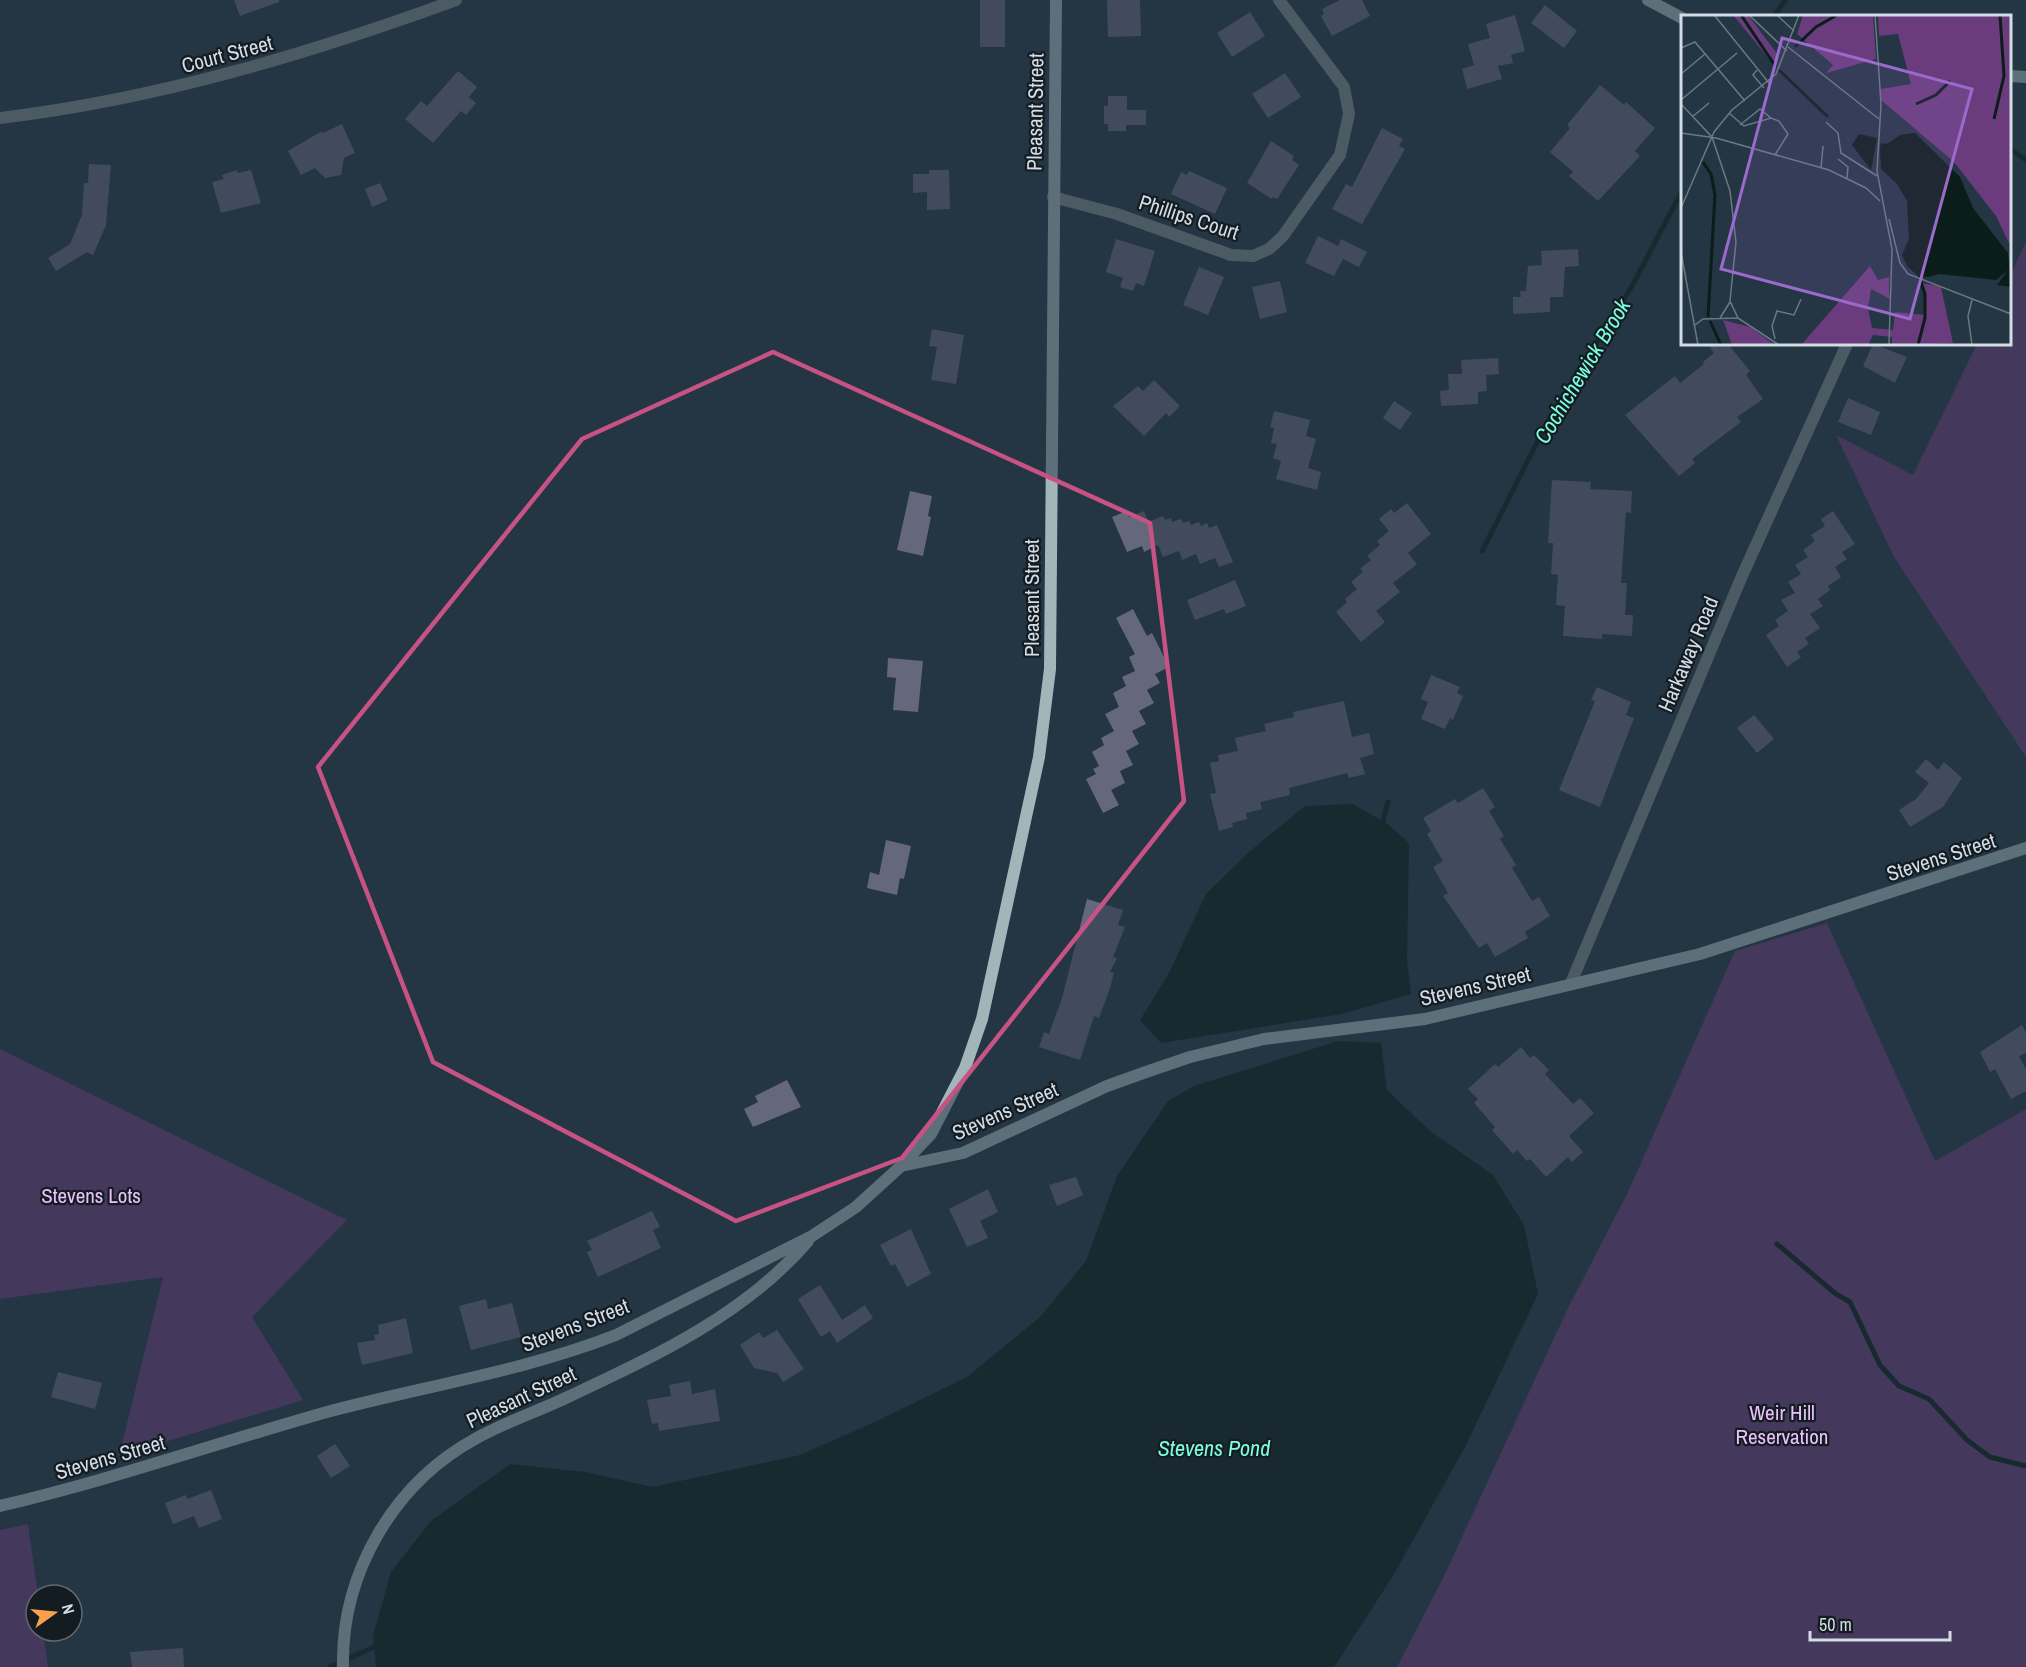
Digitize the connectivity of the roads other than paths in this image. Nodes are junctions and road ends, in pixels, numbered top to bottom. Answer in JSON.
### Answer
{"nodes":[{"id":1,"x":456,"y":0,"type":"edge"},
{"id":2,"x":1056,"y":0,"type":"edge"},
{"id":3,"x":1280,"y":0,"type":"edge"},
{"id":4,"x":1648,"y":0,"type":"edge"},
{"id":5,"x":1681,"y":17,"type":"edge"},
{"id":6,"x":2011,"y":76,"type":"edge"},
{"id":7,"x":2026,"y":77,"type":"edge"},
{"id":8,"x":0,"y":118,"type":"edge"},
{"id":9,"x":1053,"y":197,"type":"junction"},
{"id":10,"x":1847,"y":345,"type":"edge"},
{"id":11,"x":2026,"y":849,"type":"edge"},
{"id":12,"x":1571,"y":983,"type":"junction"},
{"id":13,"x":901,"y":1166,"type":"junction"},
{"id":14,"x":812,"y":1236,"type":"junction"},
{"id":15,"x":0,"y":1506,"type":"edge"},
{"id":16,"x":343,"y":1667,"type":"edge"}],
"edges":[{"from":1,"to":8,"type":"street","name":"Court Street"},
{"from":2,"to":9,"type":"street","name":"Pleasant Street"},
{"from":3,"to":9,"type":"street","name":"Phillips Court"},
{"from":4,"to":5,"type":"street"},
{"from":6,"to":7,"type":"street"},
{"from":9,"to":13,"type":"street","name":"Pleasant Street"},
{"from":10,"to":12,"type":"street","name":"Harkaway Road"},
{"from":11,"to":12,"type":"street","name":"Stevens Street"},
{"from":12,"to":13,"type":"street","name":"Stevens Street"},
{"from":13,"to":14,"type":"street","name":"Stevens Street"},
{"from":14,"to":15,"type":"street","name":"Stevens Street"},
{"from":14,"to":16,"type":"street","name":"Pleasant Street"}]}
